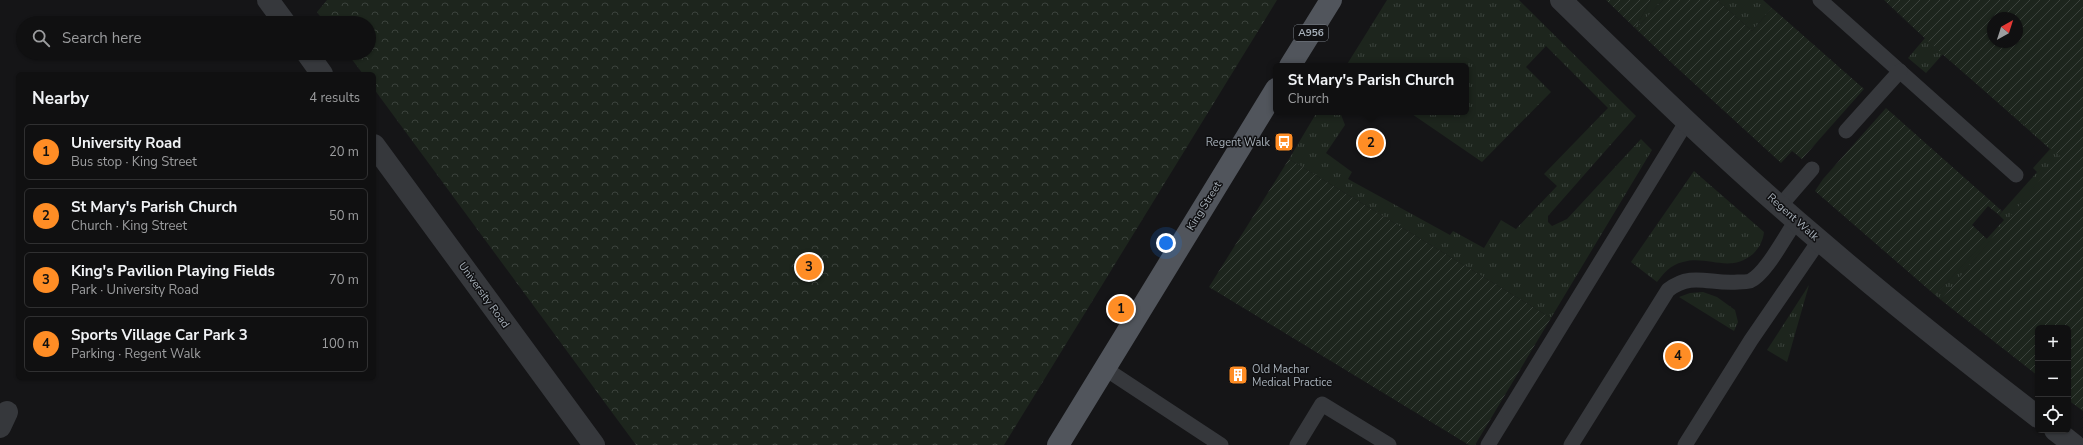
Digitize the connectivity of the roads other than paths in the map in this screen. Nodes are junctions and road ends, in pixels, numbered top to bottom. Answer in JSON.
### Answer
{"nodes":[{"id":1,"x":268,"y":0,"type":"edge"},
{"id":2,"x":1331,"y":0,"type":"edge"},
{"id":3,"x":1562,"y":0,"type":"edge"},
{"id":4,"x":1820,"y":0,"type":"edge"},
{"id":5,"x":280,"y":16,"type":"edge"},
{"id":6,"x":312,"y":60,"type":"edge"},
{"id":7,"x":1292,"y":63,"type":"edge"},
{"id":8,"x":1900,"y":71,"type":"junction"},
{"id":9,"x":321,"y":72,"type":"edge"},
{"id":10,"x":1273,"y":94,"type":"edge"},
{"id":11,"x":1687,"y":121,"type":"junction"},
{"id":12,"x":1846,"y":132,"type":"dead end"},
{"id":13,"x":376,"y":148,"type":"edge"},
{"id":14,"x":1812,"y":169,"type":"dead end"},
{"id":15,"x":2016,"y":175,"type":"dead end"},
{"id":16,"x":1780,"y":206,"type":"junction"},
{"id":17,"x":1796,"y":221,"type":"junction"},
{"id":18,"x":1819,"y":241,"type":"junction"},
{"id":19,"x":1104,"y":368,"type":"junction"},
{"id":20,"x":2035,"y":415,"type":"edge"},
{"id":21,"x":2059,"y":433,"type":"edge"},
{"id":22,"x":594,"y":445,"type":"edge"},
{"id":23,"x":1058,"y":445,"type":"edge"},
{"id":24,"x":1221,"y":445,"type":"edge"},
{"id":25,"x":1297,"y":445,"type":"edge"},
{"id":26,"x":1390,"y":445,"type":"edge"},
{"id":27,"x":1488,"y":445,"type":"edge"},
{"id":28,"x":1571,"y":445,"type":"edge"},
{"id":29,"x":1685,"y":445,"type":"edge"},
{"id":30,"x":2074,"y":445,"type":"edge"}],
"edges":[{"from":1,"to":5,"type":"street"},
{"from":2,"to":7,"type":"main road","number":"A956"},
{"from":3,"to":11,"type":"street","name":"Regent Walk"},
{"from":4,"to":8,"type":"lane"},
{"from":6,"to":9,"type":"street"},
{"from":8,"to":12,"type":"lane"},
{"from":8,"to":15,"type":"lane"},
{"from":10,"to":19,"type":"main road","name":"King Street"},
{"from":11,"to":16,"type":"street","name":"Regent Walk"},
{"from":11,"to":27,"type":"lane"},
{"from":13,"to":22,"type":"street","name":"University Road"},
{"from":14,"to":16,"type":"lane"},
{"from":16,"to":17,"type":"street","name":"Regent Walk"},
{"from":17,"to":18,"type":"street","name":"Regent Walk"},
{"from":17,"to":28,"type":"lane"},
{"from":18,"to":20,"type":"street","name":"Regent Walk"},
{"from":18,"to":29,"type":"lane"},
{"from":19,"to":23,"type":"main road","name":"King Street"},
{"from":19,"to":24,"type":"lane"},
{"from":21,"to":30,"type":"street"},
{"from":25,"to":26,"type":"lane"}]}
